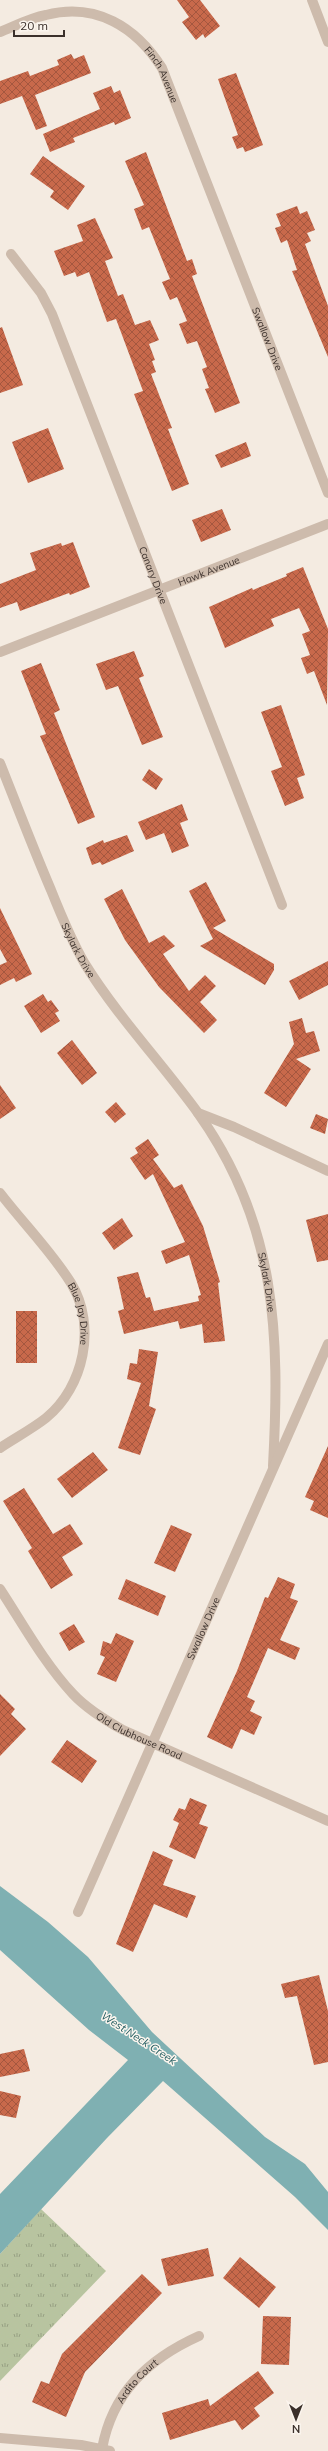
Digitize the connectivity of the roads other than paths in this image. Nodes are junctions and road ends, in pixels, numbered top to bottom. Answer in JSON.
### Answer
{"nodes":[{"id":1,"x":312,"y":0,"type":"edge"},
{"id":2,"x":0,"y":32,"type":"edge"},
{"id":3,"x":328,"y":42,"type":"edge"},
{"id":4,"x":208,"y":185,"type":"joint"},
{"id":5,"x":11,"y":254,"type":"dead end"},
{"id":6,"x":328,"y":493,"type":"edge"},
{"id":7,"x":328,"y":524,"type":"edge"},
{"id":8,"x":159,"y":590,"type":"junction"},
{"id":9,"x":0,"y":652,"type":"edge"},
{"id":10,"x":0,"y":763,"type":"edge"},
{"id":11,"x":282,"y":905,"type":"dead end"},
{"id":12,"x":198,"y":1113,"type":"junction"},
{"id":13,"x":328,"y":1170,"type":"edge"},
{"id":14,"x":0,"y":1193,"type":"edge"},
{"id":15,"x":328,"y":1344,"type":"edge"},
{"id":16,"x":0,"y":1448,"type":"edge"},
{"id":17,"x":273,"y":1466,"type":"junction"},
{"id":18,"x":0,"y":1589,"type":"edge"},
{"id":19,"x":152,"y":1743,"type":"junction"},
{"id":20,"x":328,"y":1821,"type":"edge"},
{"id":21,"x":78,"y":1912,"type":"dead end"},
{"id":22,"x":199,"y":2336,"type":"dead end"},
{"id":23,"x":0,"y":2438,"type":"edge"},
{"id":24,"x":106,"y":2450,"type":"edge"}],
"edges":[{"from":1,"to":3,"type":"street"},
{"from":2,"to":4,"type":"street","name":"Finch Avenue"},
{"from":4,"to":6,"type":"street","name":"Swallow Drive"},
{"from":5,"to":8,"type":"street","name":"Canary Drive"},
{"from":7,"to":8,"type":"street","name":"Hawk Avenue"},
{"from":8,"to":9,"type":"street","name":"Hawk Avenue"},
{"from":8,"to":11,"type":"street","name":"Canary Drive"},
{"from":10,"to":12,"type":"street","name":"Skylark Drive"},
{"from":12,"to":13,"type":"street"},
{"from":12,"to":17,"type":"street","name":"Skylark Drive"},
{"from":14,"to":16,"type":"street","name":"Blue Jay Drive"},
{"from":15,"to":17,"type":"street","name":"Swallow Drive"},
{"from":17,"to":19,"type":"street","name":"Swallow Drive"},
{"from":18,"to":19,"type":"street","name":"Old Clubhouse Road"},
{"from":19,"to":20,"type":"street","name":"Old Clubhouse Road"},
{"from":19,"to":21,"type":"street","name":"Swallow Drive"},
{"from":22,"to":24,"type":"street","name":"Ardito Court"},
{"from":23,"to":24,"type":"street"}]}
